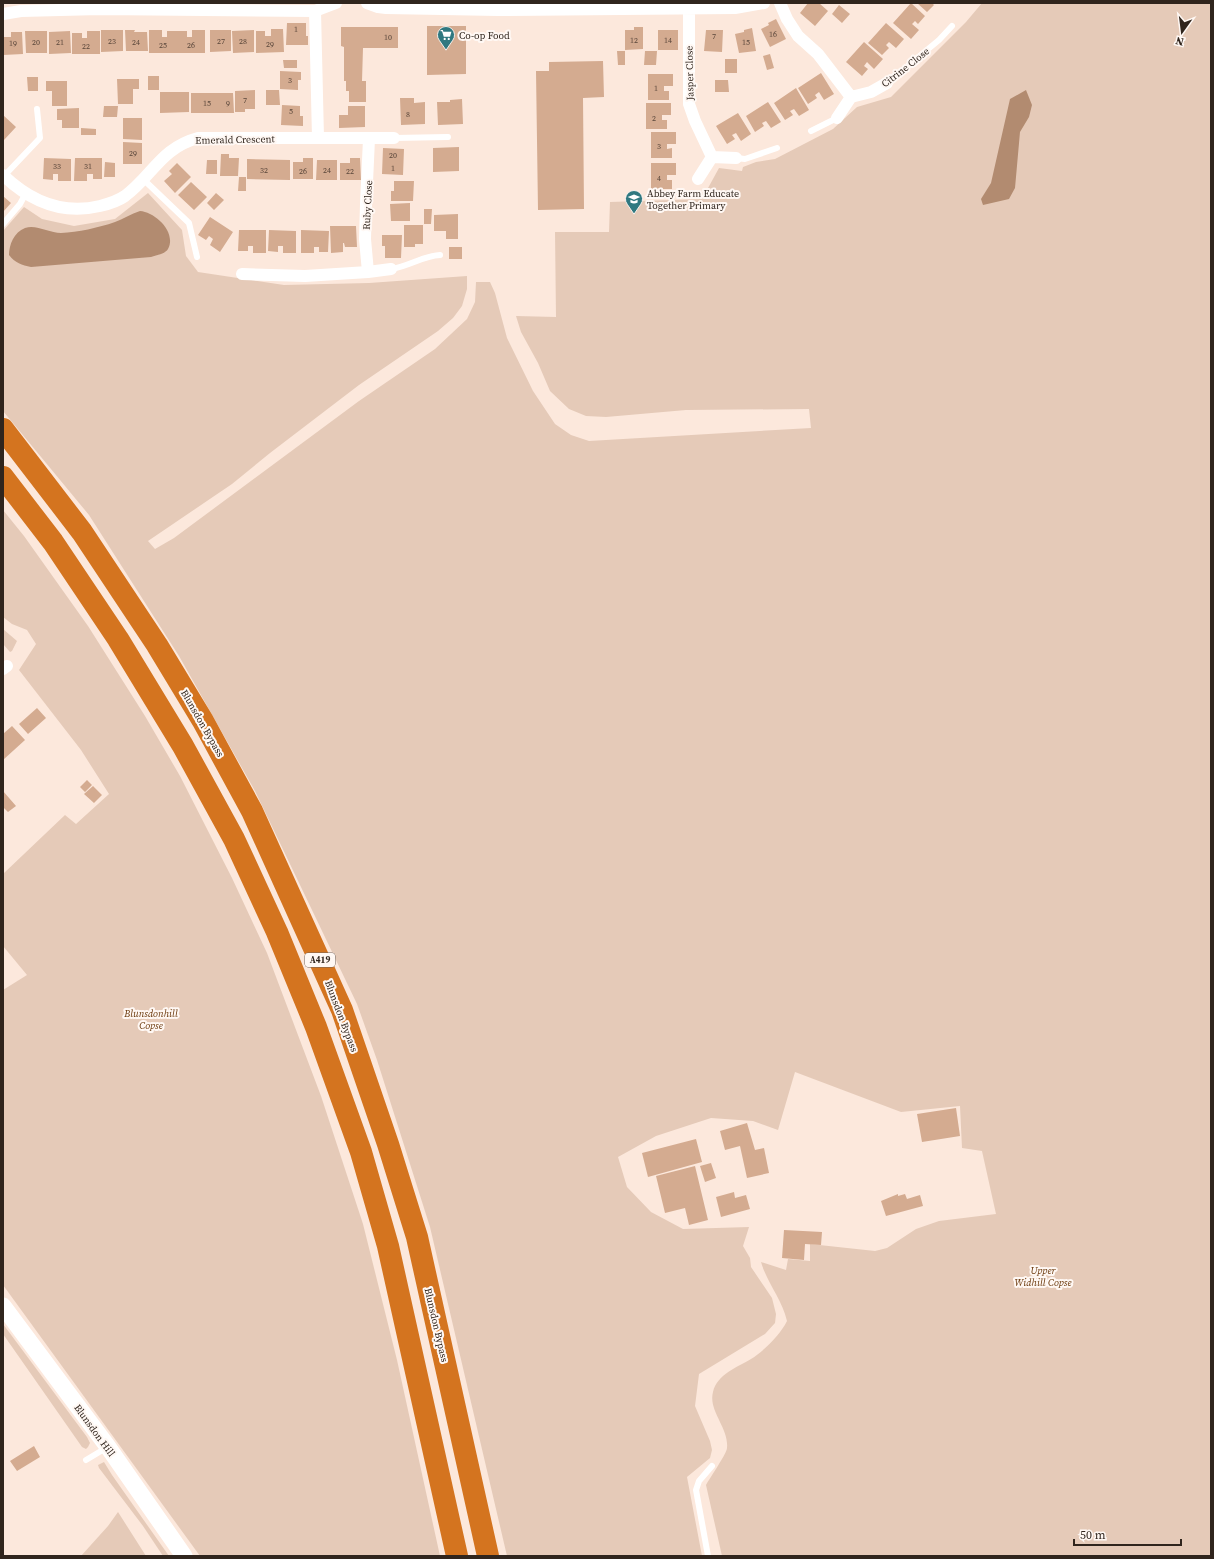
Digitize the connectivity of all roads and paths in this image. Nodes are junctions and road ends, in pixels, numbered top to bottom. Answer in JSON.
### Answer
{"nodes":[{"id":1,"x":336,"y":3,"type":"edge"},
{"id":2,"x":368,"y":3,"type":"edge"},
{"id":3,"x":764,"y":3,"type":"edge"},
{"id":4,"x":780,"y":3,"type":"edge"},
{"id":5,"x":101,"y":6,"type":"edge"},
{"id":6,"x":226,"y":6,"type":"edge"},
{"id":7,"x":483,"y":6,"type":"edge"},
{"id":8,"x":652,"y":6,"type":"edge"},
{"id":9,"x":689,"y":8,"type":"junction"},
{"id":10,"x":315,"y":10,"type":"junction"},
{"id":11,"x":3,"y":14,"type":"edge"},
{"id":12,"x":952,"y":26,"type":"dead end"},
{"id":13,"x":887,"y":84,"type":"joint"},
{"id":14,"x":851,"y":97,"type":"junction"},
{"id":15,"x":37,"y":109,"type":"dead end"},
{"id":16,"x":837,"y":118,"type":"joint"},
{"id":17,"x":811,"y":132,"type":"dead end"},
{"id":18,"x":448,"y":137,"type":"dead end"},
{"id":19,"x":318,"y":138,"type":"junction"},
{"id":20,"x":369,"y":138,"type":"junction"},
{"id":21,"x":394,"y":138,"type":"joint"},
{"id":22,"x":777,"y":148,"type":"dead end"},
{"id":23,"x":712,"y":157,"type":"junction"},
{"id":24,"x":736,"y":158,"type":"joint"},
{"id":25,"x":4,"y":176,"type":"edge"},
{"id":26,"x":143,"y":179,"type":"junction"},
{"id":27,"x":698,"y":179,"type":"dead end"},
{"id":28,"x":26,"y":193,"type":"junction"},
{"id":29,"x":3,"y":224,"type":"edge"},
{"id":30,"x":440,"y":255,"type":"dead end"},
{"id":31,"x":197,"y":257,"type":"dead end"},
{"id":32,"x":391,"y":269,"type":"joint"},
{"id":33,"x":368,"y":272,"type":"junction"},
{"id":34,"x":242,"y":274,"type":"dead end"},
{"id":35,"x":3,"y":429,"type":"edge"},
{"id":36,"x":3,"y":477,"type":"edge"},
{"id":37,"x":3,"y":1306,"type":"edge"},
{"id":38,"x":108,"y":1447,"type":"junction"},
{"id":39,"x":86,"y":1460,"type":"dead end"},
{"id":40,"x":712,"y":1466,"type":"dead end"},
{"id":41,"x":184,"y":1556,"type":"edge"},
{"id":42,"x":457,"y":1556,"type":"edge"},
{"id":43,"x":488,"y":1556,"type":"edge"},
{"id":44,"x":708,"y":1556,"type":"edge"}],
"edges":[{"from":1,"to":10,"type":"street"},
{"from":2,"to":7,"type":"street"},
{"from":3,"to":9,"type":"street"},
{"from":4,"to":14,"type":"street"},
{"from":5,"to":6,"type":"street"},
{"from":5,"to":11,"type":"street"},
{"from":6,"to":10,"type":"street"},
{"from":7,"to":8,"type":"street"},
{"from":8,"to":9,"type":"street"},
{"from":9,"to":23,"type":"street","name":"Jasper Close"},
{"from":10,"to":19,"type":"street"},
{"from":12,"to":13,"type":"lane","name":"Citrine Close"},
{"from":13,"to":14,"type":"street","name":"Citrine Close"},
{"from":14,"to":16,"type":"street"},
{"from":15,"to":25,"type":"lane","name":"Emerald Crescent"},
{"from":16,"to":17,"type":"lane"},
{"from":18,"to":21,"type":"lane"},
{"from":19,"to":20,"type":"street","name":"Emerald Crescent"},
{"from":19,"to":26,"type":"street","name":"Emerald Crescent"},
{"from":20,"to":21,"type":"street","name":"Emerald Crescent"},
{"from":20,"to":33,"type":"street","name":"Ruby Close"},
{"from":22,"to":24,"type":"lane"},
{"from":23,"to":24,"type":"street"},
{"from":23,"to":27,"type":"street"},
{"from":25,"to":28,"type":"street","name":"Emerald Crescent"},
{"from":26,"to":28,"type":"street","name":"Emerald Crescent"},
{"from":26,"to":31,"type":"lane"},
{"from":28,"to":29,"type":"lane"},
{"from":30,"to":32,"type":"lane"},
{"from":32,"to":33,"type":"street"},
{"from":33,"to":34,"type":"street"},
{"from":35,"to":43,"type":"highway","name":"Blunsdon Bypass","number":"A419"},
{"from":36,"to":42,"type":"highway","number":"A419"},
{"from":37,"to":38,"type":"street","name":"Blunsdon Hill"},
{"from":38,"to":39,"type":"lane"},
{"from":38,"to":41,"type":"street","name":"Blunsdon Hill"},
{"from":40,"to":44,"type":"lane"}]}
